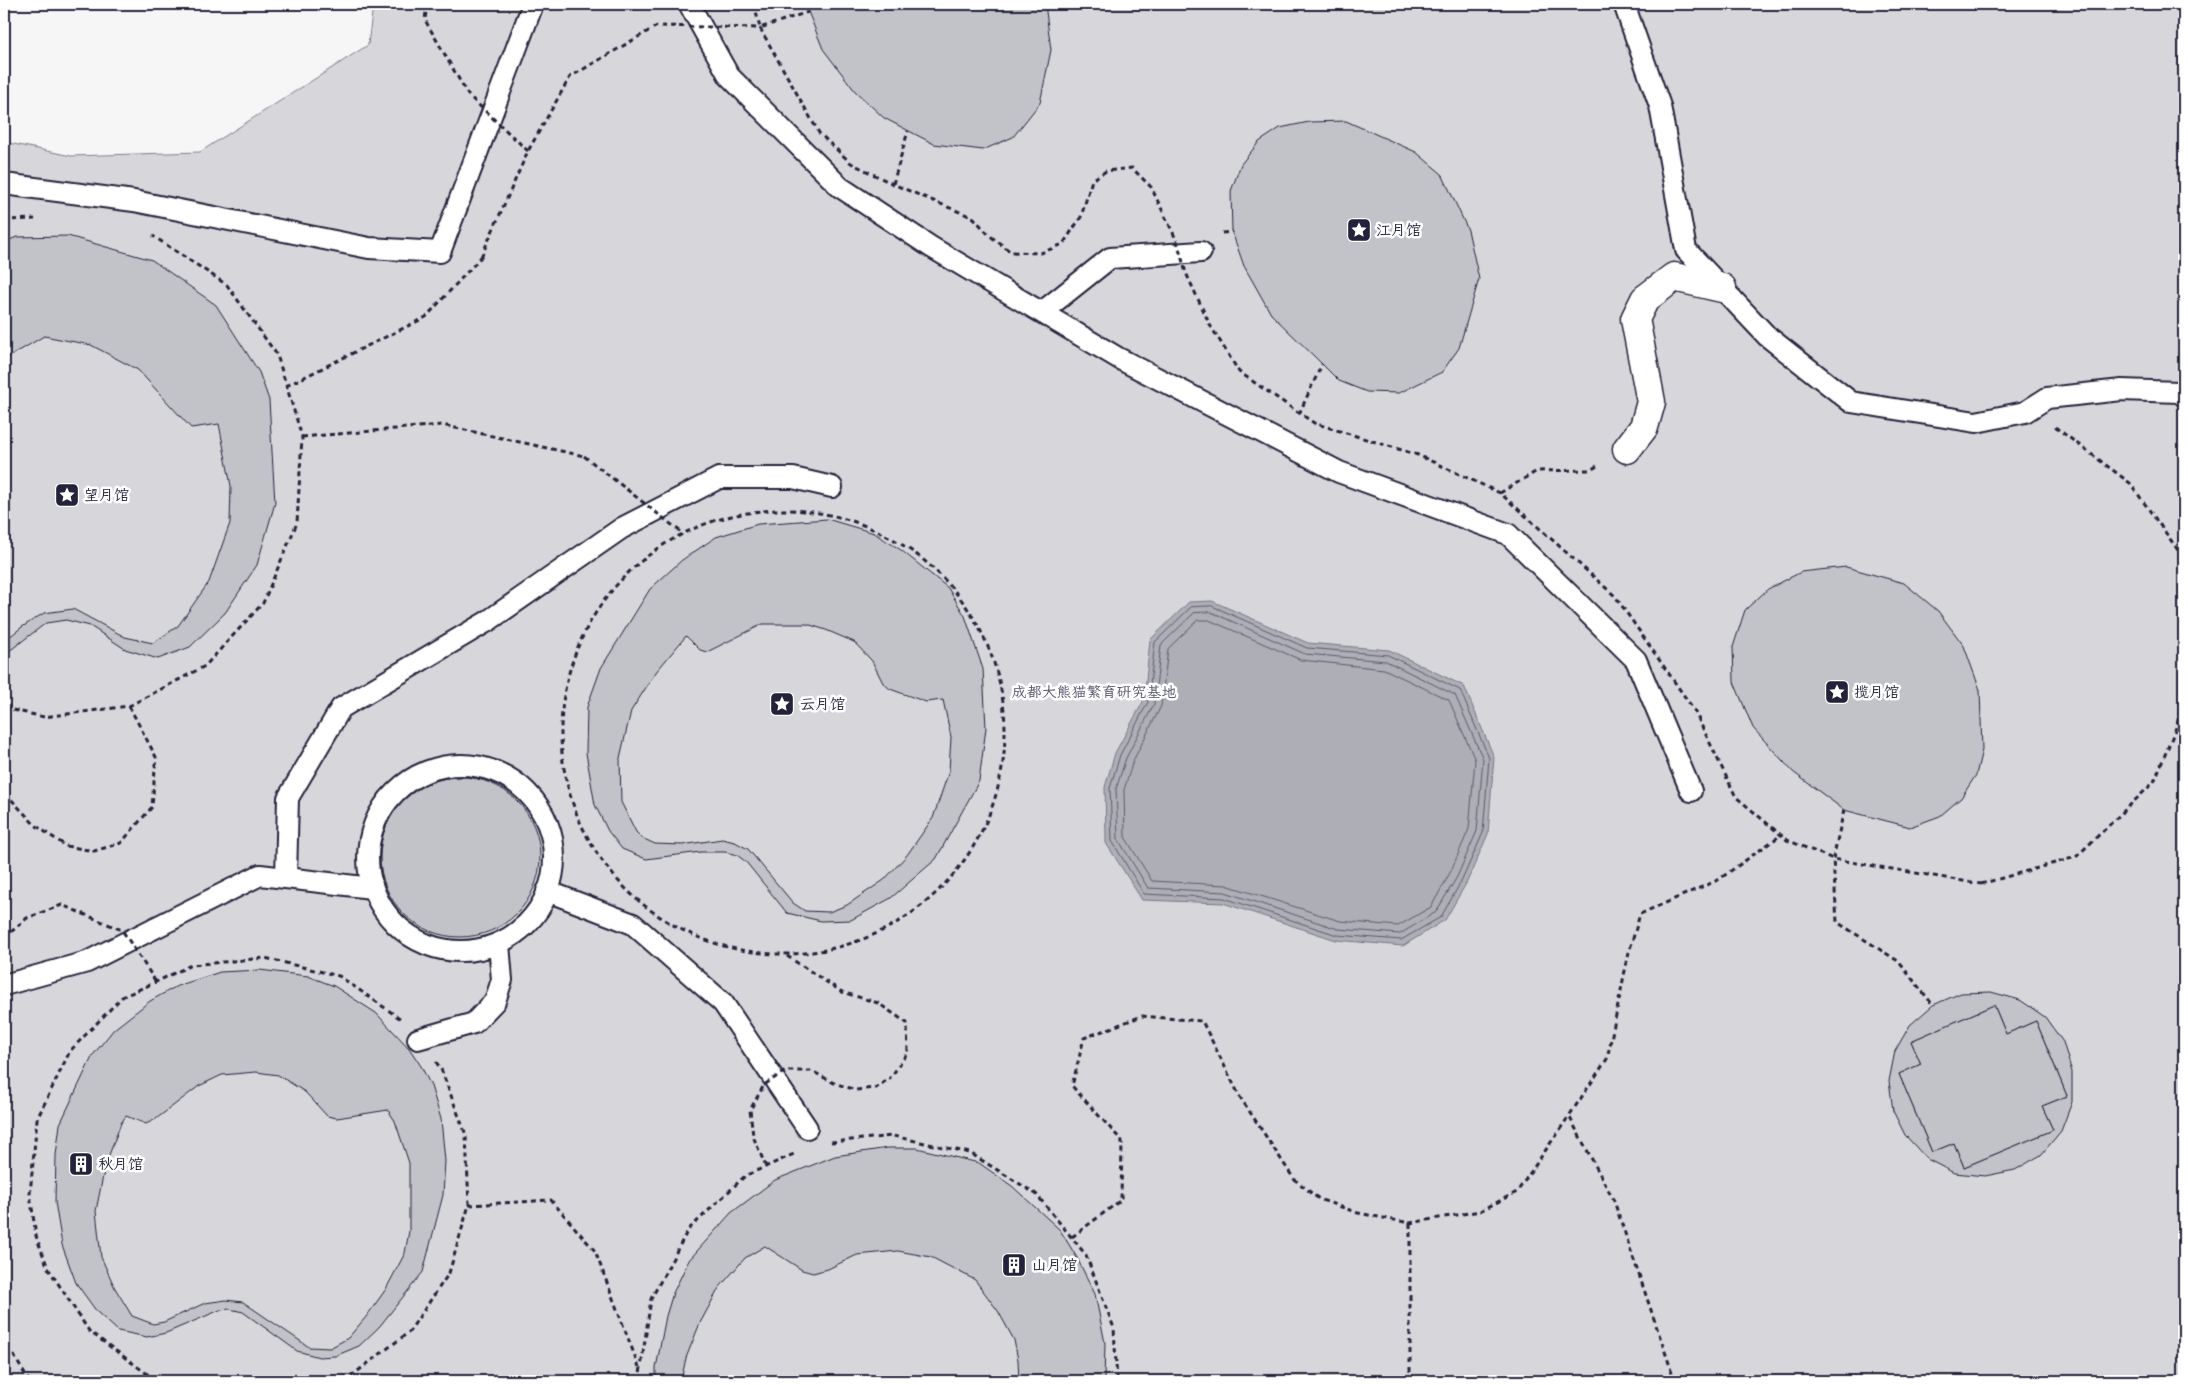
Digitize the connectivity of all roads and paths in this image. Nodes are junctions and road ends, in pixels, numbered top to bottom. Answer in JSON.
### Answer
{"nodes":[{"id":1,"x":426,"y":4,"type":"edge"},
{"id":2,"x":533,"y":4,"type":"edge"},
{"id":3,"x":689,"y":4,"type":"edge"},
{"id":4,"x":754,"y":4,"type":"edge"},
{"id":5,"x":1624,"y":4,"type":"edge"},
{"id":6,"x":808,"y":12,"type":"dead end"},
{"id":7,"x":760,"y":28,"type":"junction"},
{"id":8,"x":908,"y":131,"type":"dead end"},
{"id":9,"x":528,"y":151,"type":"junction"},
{"id":10,"x":4,"y":184,"type":"edge"},
{"id":11,"x":893,"y":184,"type":"junction"},
{"id":12,"x":42,"y":218,"type":"dead end"},
{"id":13,"x":4,"y":220,"type":"edge"},
{"id":14,"x":146,"y":234,"type":"dead end"},
{"id":15,"x":1201,"y":252,"type":"dead end"},
{"id":16,"x":1722,"y":288,"type":"junction"},
{"id":17,"x":1042,"y":312,"type":"junction"},
{"id":18,"x":1322,"y":364,"type":"dead end"},
{"id":19,"x":286,"y":386,"type":"junction"},
{"id":20,"x":2184,"y":396,"type":"edge"},
{"id":21,"x":2025,"y":412,"type":"junction"},
{"id":22,"x":1299,"y":414,"type":"junction"},
{"id":23,"x":302,"y":437,"type":"junction"},
{"id":24,"x":1627,"y":449,"type":"joint"},
{"id":25,"x":832,"y":487,"type":"dead end"},
{"id":26,"x":1500,"y":493,"type":"junction"},
{"id":27,"x":681,"y":532,"type":"junction"},
{"id":28,"x":2184,"y":575,"type":"edge"},
{"id":29,"x":2184,"y":690,"type":"edge"},
{"id":30,"x":129,"y":706,"type":"junction"},
{"id":31,"x":4,"y":708,"type":"edge"},
{"id":32,"x":1691,"y":790,"type":"dead end"},
{"id":33,"x":4,"y":795,"type":"edge"},
{"id":34,"x":1844,"y":810,"type":"dead end"},
{"id":35,"x":1780,"y":834,"type":"junction"},
{"id":36,"x":1834,"y":859,"type":"junction"},
{"id":37,"x":286,"y":878,"type":"junction"},
{"id":38,"x":372,"y":888,"type":"junction"},
{"id":39,"x":547,"y":890,"type":"junction"},
{"id":40,"x":4,"y":938,"type":"edge"},
{"id":41,"x":499,"y":944,"type":"junction"},
{"id":42,"x":787,"y":956,"type":"junction"},
{"id":43,"x":156,"y":982,"type":"junction"},
{"id":44,"x":4,"y":985,"type":"edge"},
{"id":45,"x":1933,"y":1005,"type":"dead end"},
{"id":46,"x":418,"y":1039,"type":"junction"},
{"id":47,"x":1569,"y":1116,"type":"junction"},
{"id":48,"x":807,"y":1128,"type":"dead end"},
{"id":49,"x":826,"y":1143,"type":"dead end"},
{"id":50,"x":799,"y":1151,"type":"dead end"},
{"id":51,"x":766,"y":1167,"type":"junction"},
{"id":52,"x":469,"y":1206,"type":"junction"},
{"id":53,"x":1410,"y":1222,"type":"junction"},
{"id":54,"x":1072,"y":1237,"type":"junction"},
{"id":55,"x":4,"y":1358,"type":"edge"},
{"id":56,"x":639,"y":1367,"type":"junction"},
{"id":57,"x":28,"y":1381,"type":"edge"},
{"id":58,"x":166,"y":1381,"type":"edge"},
{"id":59,"x":333,"y":1381,"type":"edge"},
{"id":60,"x":639,"y":1381,"type":"edge"},
{"id":61,"x":1117,"y":1381,"type":"edge"},
{"id":62,"x":1410,"y":1381,"type":"edge"},
{"id":63,"x":1675,"y":1381,"type":"edge"}],
"edges":[{"from":1,"to":9,"type":"path","bridge":true},
{"from":2,"to":10,"type":"lane"},
{"from":3,"to":17,"type":"lane"},
{"from":4,"to":7,"type":"path"},
{"from":5,"to":16,"type":"lane"},
{"from":6,"to":7,"type":"path"},
{"from":7,"to":9,"type":"path","bridge":true},
{"from":7,"to":11,"type":"path","bridge":true},
{"from":8,"to":11,"type":"path"},
{"from":9,"to":19,"type":"path","bridge":true},
{"from":11,"to":22,"type":"path","bridge":true},
{"from":12,"to":13,"type":"path"},
{"from":14,"to":19,"type":"path"},
{"from":15,"to":17,"type":"lane"},
{"from":16,"to":21,"type":"lane"},
{"from":16,"to":24,"type":"street"},
{"from":17,"to":32,"type":"lane"},
{"from":18,"to":22,"type":"path"},
{"from":19,"to":23,"type":"path"},
{"from":20,"to":21,"type":"lane"},
{"from":21,"to":28,"type":"path"},
{"from":22,"to":26,"type":"path","bridge":true},
{"from":23,"to":27,"type":"path","bridge":true},
{"from":23,"to":30,"type":"path"},
{"from":24,"to":26,"type":"path"},
{"from":25,"to":37,"type":"lane"},
{"from":26,"to":35,"type":"path","bridge":true},
{"from":27,"to":42,"type":"path"},
{"from":27,"to":42,"type":"path"},
{"from":29,"to":36,"type":"path","bridge":true},
{"from":30,"to":31,"type":"path"},
{"from":30,"to":33,"type":"path"},
{"from":34,"to":36,"type":"path"},
{"from":35,"to":36,"type":"path","bridge":true},
{"from":35,"to":47,"type":"path"},
{"from":36,"to":45,"type":"path"},
{"from":37,"to":38,"type":"lane"},
{"from":37,"to":44,"type":"lane"},
{"from":38,"to":39,"type":"lane"},
{"from":38,"to":41,"type":"lane"},
{"from":39,"to":41,"type":"lane"},
{"from":39,"to":48,"type":"lane"},
{"from":40,"to":43,"type":"path","bridge":true},
{"from":41,"to":46,"type":"lane"},
{"from":42,"to":51,"type":"path","bridge":true},
{"from":43,"to":46,"type":"path"},
{"from":43,"to":58,"type":"path"},
{"from":46,"to":52,"type":"path"},
{"from":47,"to":53,"type":"path"},
{"from":47,"to":63,"type":"path"},
{"from":49,"to":54,"type":"path"},
{"from":50,"to":51,"type":"path"},
{"from":51,"to":56,"type":"path"},
{"from":52,"to":56,"type":"path"},
{"from":52,"to":59,"type":"path"},
{"from":53,"to":54,"type":"path"},
{"from":53,"to":62,"type":"path"},
{"from":54,"to":61,"type":"path"},
{"from":55,"to":57,"type":"path"},
{"from":56,"to":60,"type":"path"}]}
